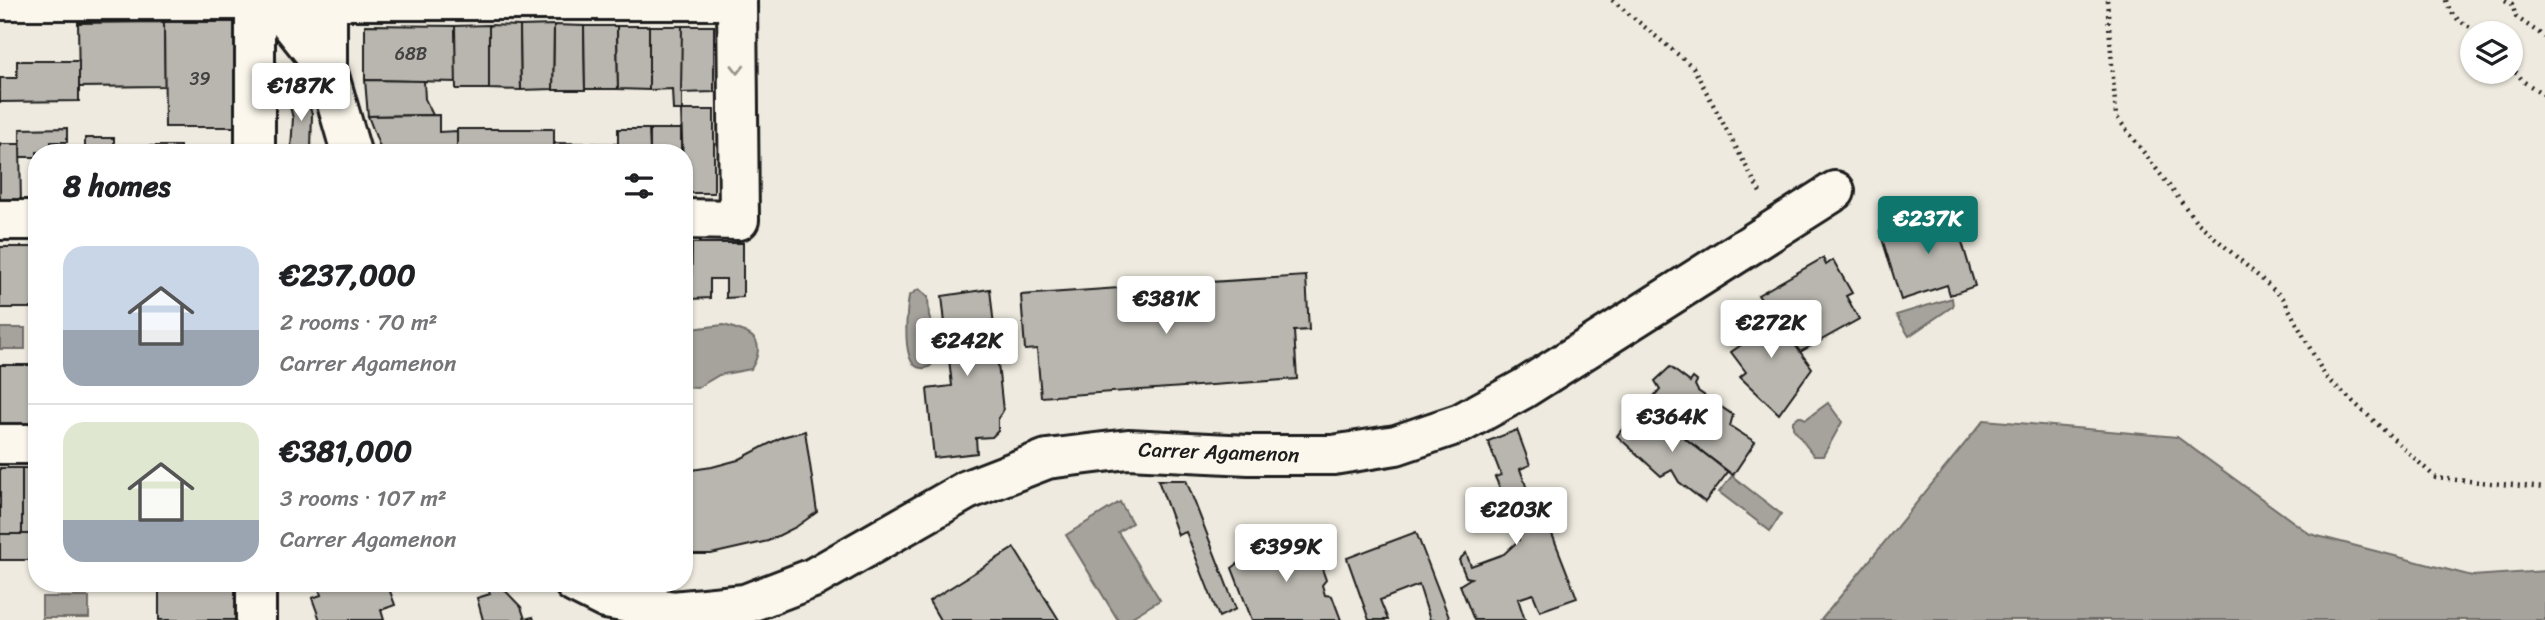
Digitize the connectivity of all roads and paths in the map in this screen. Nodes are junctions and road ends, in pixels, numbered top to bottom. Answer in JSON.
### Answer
{"nodes":[{"id":1,"x":0,"y":0,"type":"edge"},
{"id":2,"x":255,"y":0,"type":"edge"},
{"id":3,"x":272,"y":0,"type":"edge"},
{"id":4,"x":327,"y":0,"type":"edge"},
{"id":5,"x":737,"y":0,"type":"edge"},
{"id":6,"x":1612,"y":0,"type":"edge"},
{"id":7,"x":2107,"y":0,"type":"edge"},
{"id":8,"x":2446,"y":0,"type":"edge"},
{"id":9,"x":2505,"y":0,"type":"edge"},
{"id":10,"x":2460,"y":21,"type":"edge"},
{"id":11,"x":2545,"y":37,"type":"edge"},
{"id":12,"x":327,"y":69,"type":"junction"},
{"id":13,"x":2523,"y":81,"type":"edge"},
{"id":14,"x":2545,"y":95,"type":"edge"},
{"id":15,"x":255,"y":144,"type":"edge"},
{"id":16,"x":349,"y":144,"type":"edge"},
{"id":17,"x":1835,"y":191,"type":"dead end"},
{"id":18,"x":693,"y":219,"type":"edge"},
{"id":19,"x":0,"y":220,"type":"edge"},
{"id":20,"x":28,"y":220,"type":"edge"},
{"id":21,"x":1779,"y":227,"type":"junction"},
{"id":22,"x":0,"y":444,"type":"edge"},
{"id":23,"x":28,"y":444,"type":"edge"},
{"id":24,"x":2545,"y":488,"type":"edge"},
{"id":25,"x":256,"y":592,"type":"edge"},
{"id":26,"x":592,"y":592,"type":"edge"},
{"id":27,"x":256,"y":620,"type":"edge"}],
"edges":[{"from":1,"to":2,"type":"street"},
{"from":2,"to":3,"type":"street"},
{"from":2,"to":15,"type":"street"},
{"from":3,"to":4,"type":"street"},
{"from":3,"to":12,"type":"street"},
{"from":4,"to":5,"type":"street"},
{"from":4,"to":12,"type":"street"},
{"from":5,"to":18,"type":"street","one_way":true},
{"from":6,"to":21,"type":"path"},
{"from":7,"to":24,"type":"path"},
{"from":8,"to":10,"type":"path"},
{"from":9,"to":11,"type":"path"},
{"from":12,"to":16,"type":"street"},
{"from":13,"to":14,"type":"path"},
{"from":17,"to":21,"type":"street","name":"Carrer Agamenon"},
{"from":19,"to":20,"type":"street"},
{"from":21,"to":26,"type":"street","name":"Carrer Agamenon"},
{"from":22,"to":23,"type":"street"},
{"from":25,"to":27,"type":"street"}]}
